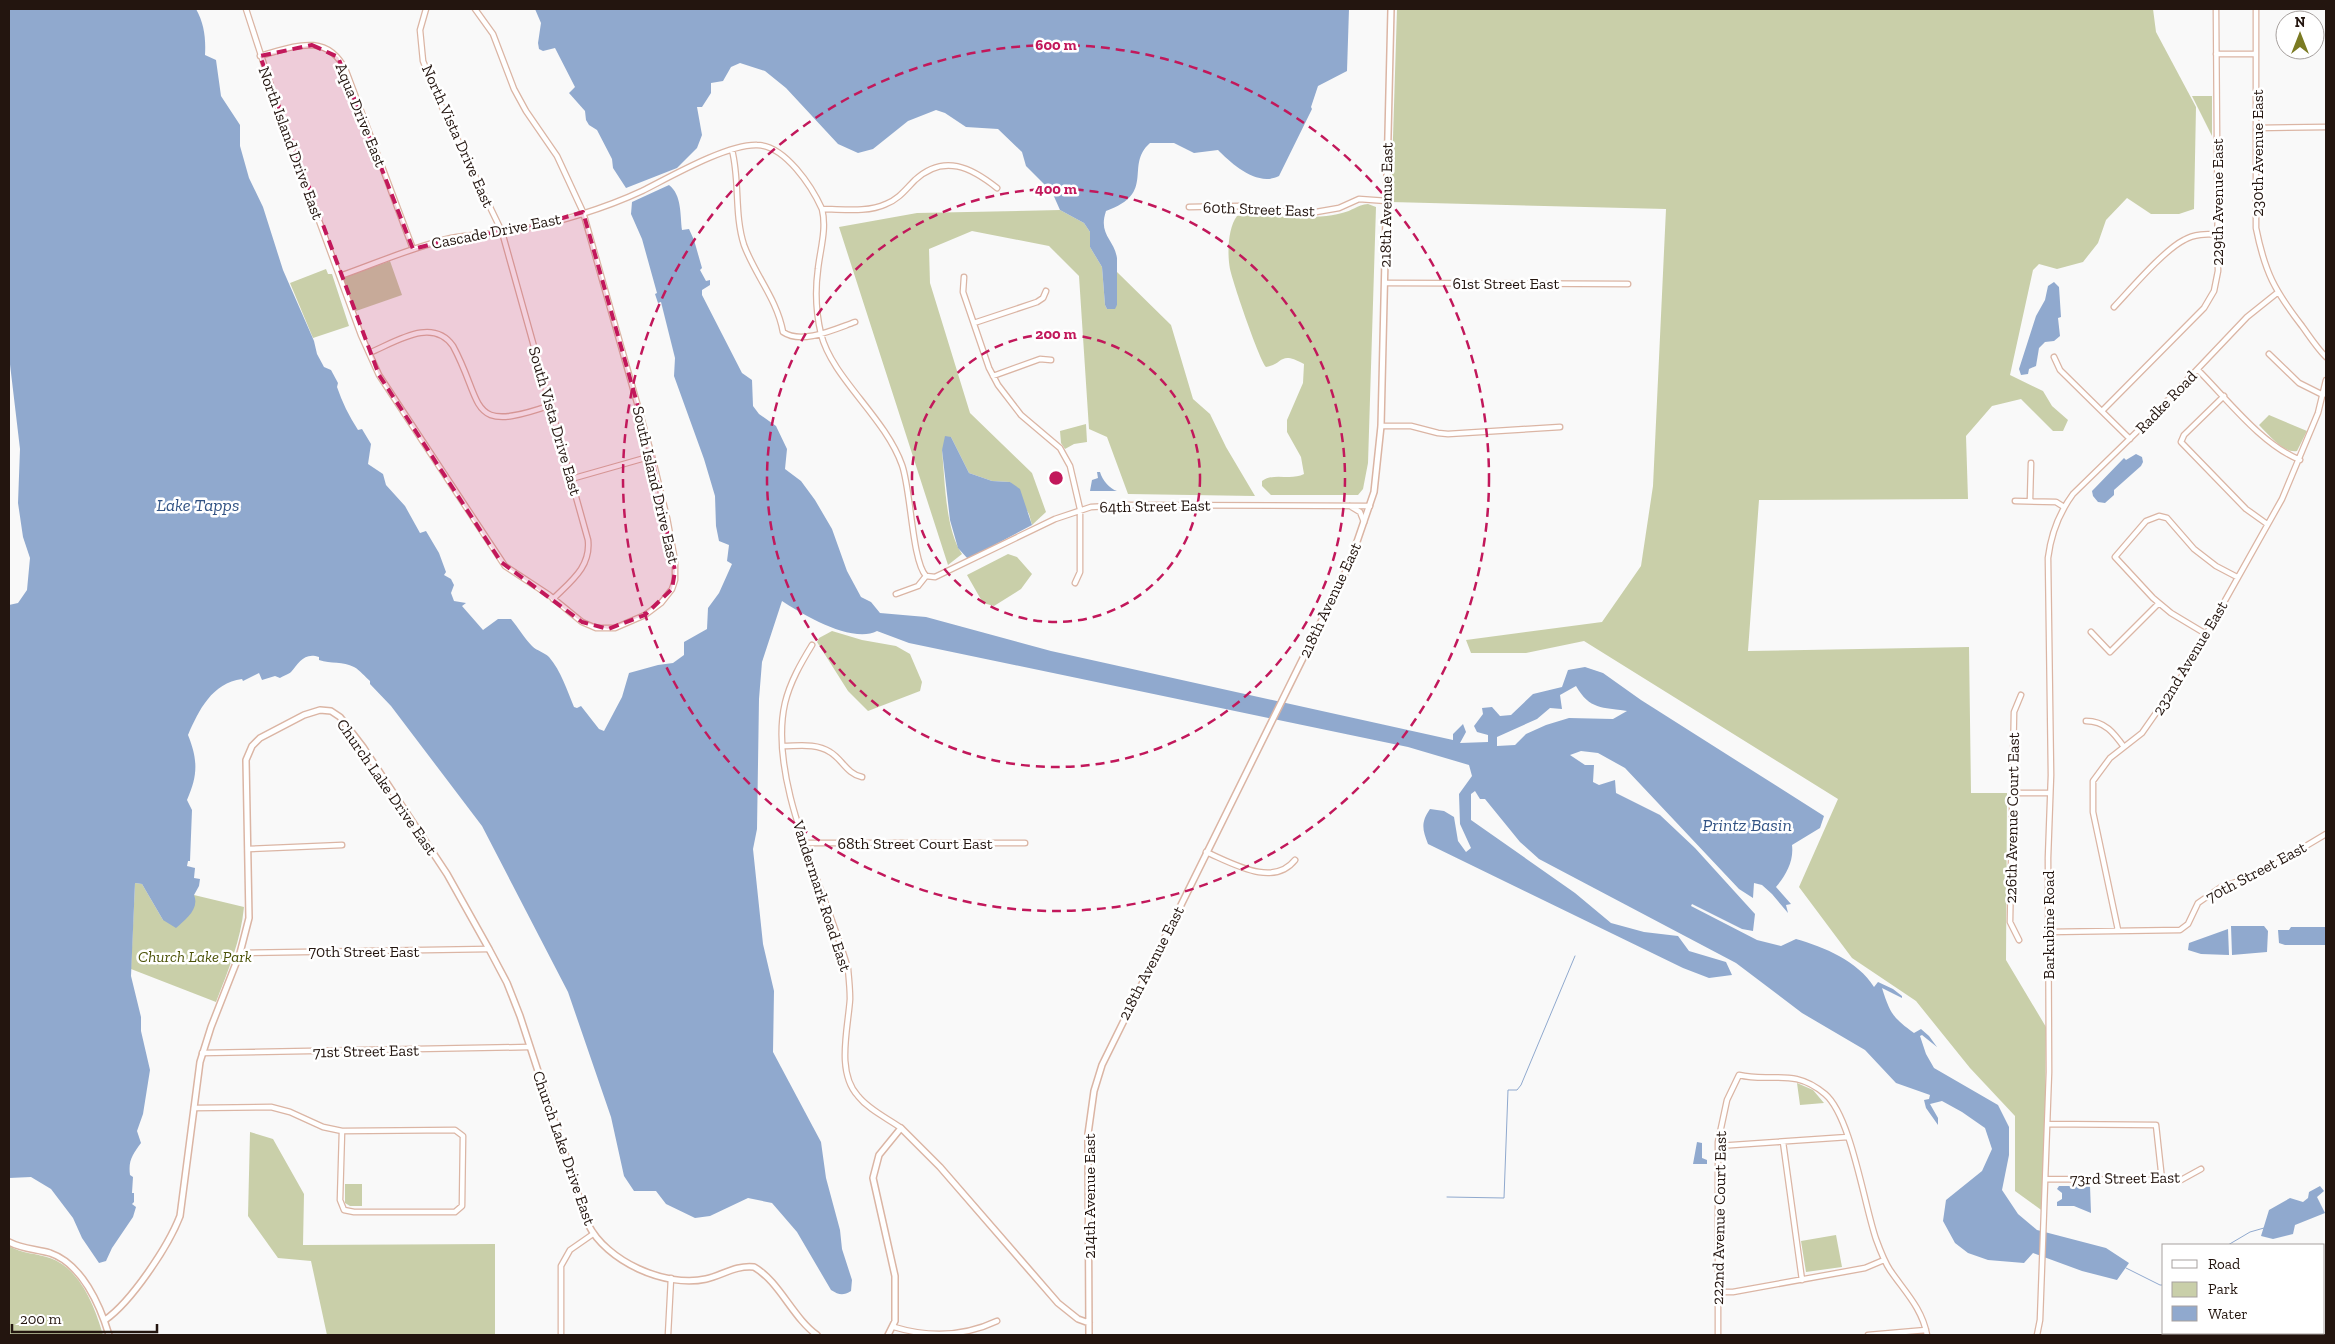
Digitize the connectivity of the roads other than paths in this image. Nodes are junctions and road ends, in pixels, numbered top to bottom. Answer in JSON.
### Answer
{"nodes":[{"id":1,"x":246,"y":9,"type":"edge"},
{"id":2,"x":426,"y":9,"type":"edge"},
{"id":3,"x":475,"y":9,"type":"edge"},
{"id":4,"x":1390,"y":9,"type":"edge"},
{"id":5,"x":2216,"y":9,"type":"edge"},
{"id":6,"x":2256,"y":9,"type":"edge"},
{"id":7,"x":2216,"y":54,"type":"junction"},
{"id":8,"x":2256,"y":54,"type":"junction"},
{"id":9,"x":260,"y":56,"type":"junction"},
{"id":10,"x":2326,"y":126,"type":"edge"},
{"id":11,"x":2256,"y":128,"type":"junction"},
{"id":12,"x":732,"y":150,"type":"junction"},
{"id":13,"x":997,"y":188,"type":"dead end"},
{"id":14,"x":1387,"y":201,"type":"junction"},
{"id":15,"x":1189,"y":207,"type":"dead end"},
{"id":16,"x":822,"y":209,"type":"junction"},
{"id":17,"x":583,"y":212,"type":"junction"},
{"id":18,"x":502,"y":232,"type":"junction"},
{"id":19,"x":2218,"y":234,"type":"junction"},
{"id":20,"x":413,"y":250,"type":"junction"},
{"id":21,"x":340,"y":276,"type":"junction"},
{"id":22,"x":964,"y":277,"type":"dead end"},
{"id":23,"x":1385,"y":283,"type":"junction"},
{"id":24,"x":1628,"y":284,"type":"dead end"},
{"id":25,"x":1046,"y":291,"type":"dead end"},
{"id":26,"x":2277,"y":293,"type":"junction"},
{"id":27,"x":2114,"y":307,"type":"dead end"},
{"id":28,"x":855,"y":322,"type":"dead end"},
{"id":29,"x":974,"y":323,"type":"junction"},
{"id":30,"x":821,"y":333,"type":"junction"},
{"id":31,"x":369,"y":353,"type":"junction"},
{"id":32,"x":2269,"y":354,"type":"dead end"},
{"id":33,"x":2054,"y":357,"type":"dead end"},
{"id":34,"x":2326,"y":358,"type":"edge"},
{"id":35,"x":1051,"y":360,"type":"dead end"},
{"id":36,"x":2198,"y":370,"type":"junction"},
{"id":37,"x":993,"y":376,"type":"junction"},
{"id":38,"x":2326,"y":380,"type":"edge"},
{"id":39,"x":2323,"y":395,"type":"junction"},
{"id":40,"x":2224,"y":396,"type":"junction"},
{"id":41,"x":551,"y":405,"type":"junction"},
{"id":42,"x":2102,"y":411,"type":"junction"},
{"id":43,"x":1382,"y":426,"type":"junction"},
{"id":44,"x":1560,"y":427,"type":"dead end"},
{"id":45,"x":2130,"y":439,"type":"junction"},
{"id":46,"x":652,"y":456,"type":"junction"},
{"id":47,"x":2300,"y":460,"type":"junction"},
{"id":48,"x":2031,"y":463,"type":"dead end"},
{"id":49,"x":571,"y":479,"type":"junction"},
{"id":50,"x":2030,"y":500,"type":"junction"},
{"id":51,"x":2015,"y":501,"type":"dead end"},
{"id":52,"x":1346,"y":505,"type":"junction"},
{"id":53,"x":1370,"y":506,"type":"junction"},
{"id":54,"x":2064,"y":507,"type":"junction"},
{"id":55,"x":1080,"y":509,"type":"junction"},
{"id":56,"x":2060,"y":516,"type":"joint"},
{"id":57,"x":1364,"y":523,"type":"junction"},
{"id":58,"x":2267,"y":524,"type":"junction"},
{"id":59,"x":926,"y":576,"type":"junction"},
{"id":60,"x":2238,"y":577,"type":"junction"},
{"id":61,"x":1074,"y":583,"type":"dead end"},
{"id":62,"x":896,"y":594,"type":"dead end"},
{"id":63,"x":553,"y":599,"type":"junction"},
{"id":64,"x":2159,"y":603,"type":"junction"},
{"id":65,"x":2091,"y":632,"type":"dead end"},
{"id":66,"x":2206,"y":634,"type":"junction"},
{"id":67,"x":812,"y":644,"type":"dead end"},
{"id":68,"x":2021,"y":695,"type":"dead end"},
{"id":69,"x":2086,"y":721,"type":"dead end"},
{"id":70,"x":783,"y":746,"type":"junction"},
{"id":71,"x":2124,"y":747,"type":"junction"},
{"id":72,"x":862,"y":776,"type":"dead end"},
{"id":73,"x":2013,"y":793,"type":"junction"},
{"id":74,"x":2050,"y":793,"type":"junction"},
{"id":75,"x":2326,"y":834,"type":"edge"},
{"id":76,"x":805,"y":843,"type":"junction"},
{"id":77,"x":1026,"y":843,"type":"dead end"},
{"id":78,"x":342,"y":845,"type":"dead end"},
{"id":79,"x":248,"y":849,"type":"junction"},
{"id":80,"x":1206,"y":852,"type":"junction"},
{"id":81,"x":1294,"y":860,"type":"dead end"},
{"id":82,"x":2118,"y":930,"type":"junction"},
{"id":83,"x":2048,"y":932,"type":"junction"},
{"id":84,"x":2019,"y":940,"type":"dead end"},
{"id":85,"x":489,"y":949,"type":"junction"},
{"id":86,"x":240,"y":953,"type":"junction"},
{"id":87,"x":529,"y":1047,"type":"junction"},
{"id":88,"x":202,"y":1053,"type":"junction"},
{"id":89,"x":1105,"y":1058,"type":"joint"},
{"id":90,"x":194,"y":1108,"type":"junction"},
{"id":91,"x":2048,"y":1124,"type":"junction"},
{"id":92,"x":901,"y":1128,"type":"junction"},
{"id":93,"x":342,"y":1131,"type":"junction"},
{"id":94,"x":1848,"y":1137,"type":"junction"},
{"id":95,"x":1783,"y":1142,"type":"junction"},
{"id":96,"x":1718,"y":1146,"type":"junction"},
{"id":97,"x":2201,"y":1168,"type":"dead end"},
{"id":98,"x":2046,"y":1179,"type":"junction"},
{"id":99,"x":2162,"y":1180,"type":"junction"},
{"id":100,"x":593,"y":1234,"type":"junction"},
{"id":101,"x":9,"y":1242,"type":"edge"},
{"id":102,"x":1884,"y":1260,"type":"junction"},
{"id":103,"x":672,"y":1278,"type":"junction"},
{"id":104,"x":1802,"y":1280,"type":"junction"},
{"id":105,"x":1718,"y":1292,"type":"junction"},
{"id":106,"x":105,"y":1320,"type":"junction"},
{"id":107,"x":997,"y":1321,"type":"dead end"},
{"id":108,"x":1088,"y":1323,"type":"junction"},
{"id":109,"x":894,"y":1327,"type":"junction"},
{"id":110,"x":1927,"y":1333,"type":"edge"},
{"id":111,"x":109,"y":1335,"type":"edge"},
{"id":112,"x":561,"y":1335,"type":"edge"},
{"id":113,"x":668,"y":1335,"type":"edge"},
{"id":114,"x":816,"y":1335,"type":"edge"},
{"id":115,"x":888,"y":1335,"type":"edge"},
{"id":116,"x":1088,"y":1335,"type":"edge"},
{"id":117,"x":1718,"y":1335,"type":"edge"},
{"id":118,"x":1868,"y":1335,"type":"edge"},
{"id":119,"x":2037,"y":1335,"type":"edge"}],
"edges":[{"from":1,"to":9,"type":"street","name":"North Island Drive East"},
{"from":2,"to":18,"type":"street","name":"North Vista Drive East"},
{"from":3,"to":17,"type":"street"},
{"from":4,"to":14,"type":"street","name":"218th Avenue East"},
{"from":5,"to":7,"type":"street","name":"229th Avenue East"},
{"from":6,"to":8,"type":"street","name":"230th Avenue East"},
{"from":7,"to":8,"type":"street"},
{"from":7,"to":19,"type":"street","name":"229th Avenue East"},
{"from":8,"to":11,"type":"street","name":"230th Avenue East"},
{"from":9,"to":20,"type":"street","name":"Aqua Drive East"},
{"from":9,"to":21,"type":"street","name":"North Island Drive East"},
{"from":10,"to":11,"type":"street"},
{"from":11,"to":26,"type":"street","name":"230th Avenue East"},
{"from":12,"to":16,"type":"street"},
{"from":12,"to":17,"type":"street","name":"Cascade Drive East"},
{"from":12,"to":30,"type":"street"},
{"from":13,"to":16,"type":"street"},
{"from":14,"to":15,"type":"street","name":"60th Street East"},
{"from":14,"to":23,"type":"street","name":"218th Avenue East"},
{"from":16,"to":30,"type":"street"},
{"from":17,"to":18,"type":"street","name":"Cascade Drive East"},
{"from":17,"to":46,"type":"street","name":"South Island Drive East"},
{"from":18,"to":20,"type":"street","name":"Cascade Drive East"},
{"from":18,"to":41,"type":"street","name":"South Vista Drive East"},
{"from":19,"to":27,"type":"street"},
{"from":19,"to":42,"type":"street","name":"229th Avenue East"},
{"from":20,"to":21,"type":"street","name":"Cascade Drive East"},
{"from":21,"to":31,"type":"street","name":"South Island Drive East"},
{"from":22,"to":29,"type":"street"},
{"from":23,"to":24,"type":"street","name":"61st Street East"},
{"from":23,"to":43,"type":"street","name":"218th Avenue East"},
{"from":25,"to":29,"type":"street"},
{"from":26,"to":34,"type":"street","name":"230th Avenue East"},
{"from":26,"to":36,"type":"street","name":"Radke Road"},
{"from":28,"to":30,"type":"street"},
{"from":29,"to":37,"type":"street"},
{"from":30,"to":59,"type":"street"},
{"from":31,"to":41,"type":"street"},
{"from":31,"to":63,"type":"street","name":"South Island Drive East"},
{"from":32,"to":39,"type":"street"},
{"from":33,"to":42,"type":"street"},
{"from":35,"to":37,"type":"street"},
{"from":36,"to":40,"type":"street"},
{"from":36,"to":45,"type":"street","name":"Radke Road"},
{"from":37,"to":55,"type":"street"},
{"from":38,"to":39,"type":"street","name":"232nd Avenue East"},
{"from":39,"to":47,"type":"street","name":"232nd Avenue East"},
{"from":40,"to":47,"type":"street"},
{"from":40,"to":58,"type":"street"},
{"from":41,"to":49,"type":"street","name":"South Vista Drive East"},
{"from":42,"to":45,"type":"street"},
{"from":43,"to":44,"type":"street"},
{"from":43,"to":53,"type":"street","name":"218th Avenue East"},
{"from":45,"to":54,"type":"street","name":"Radke Road"},
{"from":46,"to":49,"type":"street"},
{"from":46,"to":63,"type":"street","name":"South Island Drive East"},
{"from":47,"to":58,"type":"street","name":"232nd Avenue East"},
{"from":48,"to":50,"type":"street"},
{"from":49,"to":63,"type":"street","name":"South Vista Drive East"},
{"from":50,"to":51,"type":"street"},
{"from":50,"to":54,"type":"street"},
{"from":52,"to":53,"type":"street","name":"64th Street East"},
{"from":52,"to":55,"type":"street","name":"64th Street East"},
{"from":52,"to":57,"type":"street"},
{"from":53,"to":57,"type":"street","name":"218th Avenue East"},
{"from":54,"to":56,"type":"street","name":"Radke Road"},
{"from":55,"to":59,"type":"street","name":"64th Street East"},
{"from":55,"to":61,"type":"street"},
{"from":56,"to":74,"type":"street","name":"Barkubine Road"},
{"from":57,"to":80,"type":"street","name":"218th Avenue East"},
{"from":58,"to":60,"type":"street","name":"232nd Avenue East"},
{"from":59,"to":62,"type":"street","name":"64th Street East"},
{"from":60,"to":64,"type":"street"},
{"from":60,"to":66,"type":"street","name":"232nd Avenue East"},
{"from":64,"to":65,"type":"street"},
{"from":64,"to":66,"type":"street"},
{"from":66,"to":71,"type":"street","name":"232nd Avenue East"},
{"from":67,"to":70,"type":"street","name":"Vandermark Road East"},
{"from":68,"to":73,"type":"street","name":"226th Avenue Court East"},
{"from":69,"to":71,"type":"street"},
{"from":70,"to":72,"type":"street"},
{"from":70,"to":76,"type":"street","name":"Vandermark Road East"},
{"from":71,"to":82,"type":"street","name":"232nd Avenue East"},
{"from":73,"to":74,"type":"street"},
{"from":73,"to":84,"type":"street","name":"226th Avenue Court East"},
{"from":74,"to":83,"type":"street","name":"Barkubine Road"},
{"from":75,"to":82,"type":"street","name":"70th Street East"},
{"from":76,"to":77,"type":"street","name":"68th Street Court East"},
{"from":76,"to":92,"type":"street","name":"Vandermark Road East"},
{"from":78,"to":79,"type":"street"},
{"from":79,"to":85,"type":"street","name":"Church Lake Drive East"},
{"from":79,"to":86,"type":"street","name":"Church Lake Drive East"},
{"from":80,"to":81,"type":"street"},
{"from":80,"to":89,"type":"street","name":"218th Avenue East"},
{"from":82,"to":83,"type":"street","name":"70th Street East"},
{"from":83,"to":91,"type":"street","name":"Barkubine Road"},
{"from":85,"to":86,"type":"street","name":"70th Street East"},
{"from":85,"to":87,"type":"street","name":"Church Lake Drive East"},
{"from":86,"to":88,"type":"street","name":"Church Lake Drive East"},
{"from":87,"to":88,"type":"street","name":"71st Street East"},
{"from":87,"to":100,"type":"street","name":"Church Lake Drive East"},
{"from":88,"to":90,"type":"street","name":"Church Lake Drive East"},
{"from":89,"to":108,"type":"street","name":"214th Avenue East"},
{"from":90,"to":93,"type":"street"},
{"from":90,"to":106,"type":"street","name":"Church Lake Drive East"},
{"from":91,"to":98,"type":"street","name":"Barkubine Road"},
{"from":91,"to":99,"type":"street"},
{"from":92,"to":108,"type":"street","name":"Vandermark Road East"},
{"from":92,"to":109,"type":"street"},
{"from":93,"to":93,"type":"street"},
{"from":94,"to":95,"type":"street"},
{"from":94,"to":96,"type":"street","name":"222nd Avenue Court East"},
{"from":94,"to":102,"type":"street"},
{"from":95,"to":96,"type":"street"},
{"from":95,"to":104,"type":"street"},
{"from":96,"to":105,"type":"street","name":"222nd Avenue Court East"},
{"from":97,"to":99,"type":"street","name":"73rd Street East"},
{"from":98,"to":99,"type":"street","name":"73rd Street East"},
{"from":98,"to":119,"type":"street","name":"Barkubine Road"},
{"from":100,"to":103,"type":"street","name":"Church Lake Drive East"},
{"from":100,"to":112,"type":"street"},
{"from":101,"to":106,"type":"street"},
{"from":102,"to":104,"type":"street"},
{"from":102,"to":110,"type":"street"},
{"from":103,"to":113,"type":"street"},
{"from":103,"to":114,"type":"street","name":"Church Lake Drive East"},
{"from":104,"to":105,"type":"street"},
{"from":105,"to":117,"type":"street","name":"222nd Avenue Court East"},
{"from":106,"to":111,"type":"street"},
{"from":107,"to":109,"type":"street"},
{"from":108,"to":116,"type":"street","name":"214th Avenue East"},
{"from":109,"to":115,"type":"street"},
{"from":110,"to":118,"type":"street"}]}
